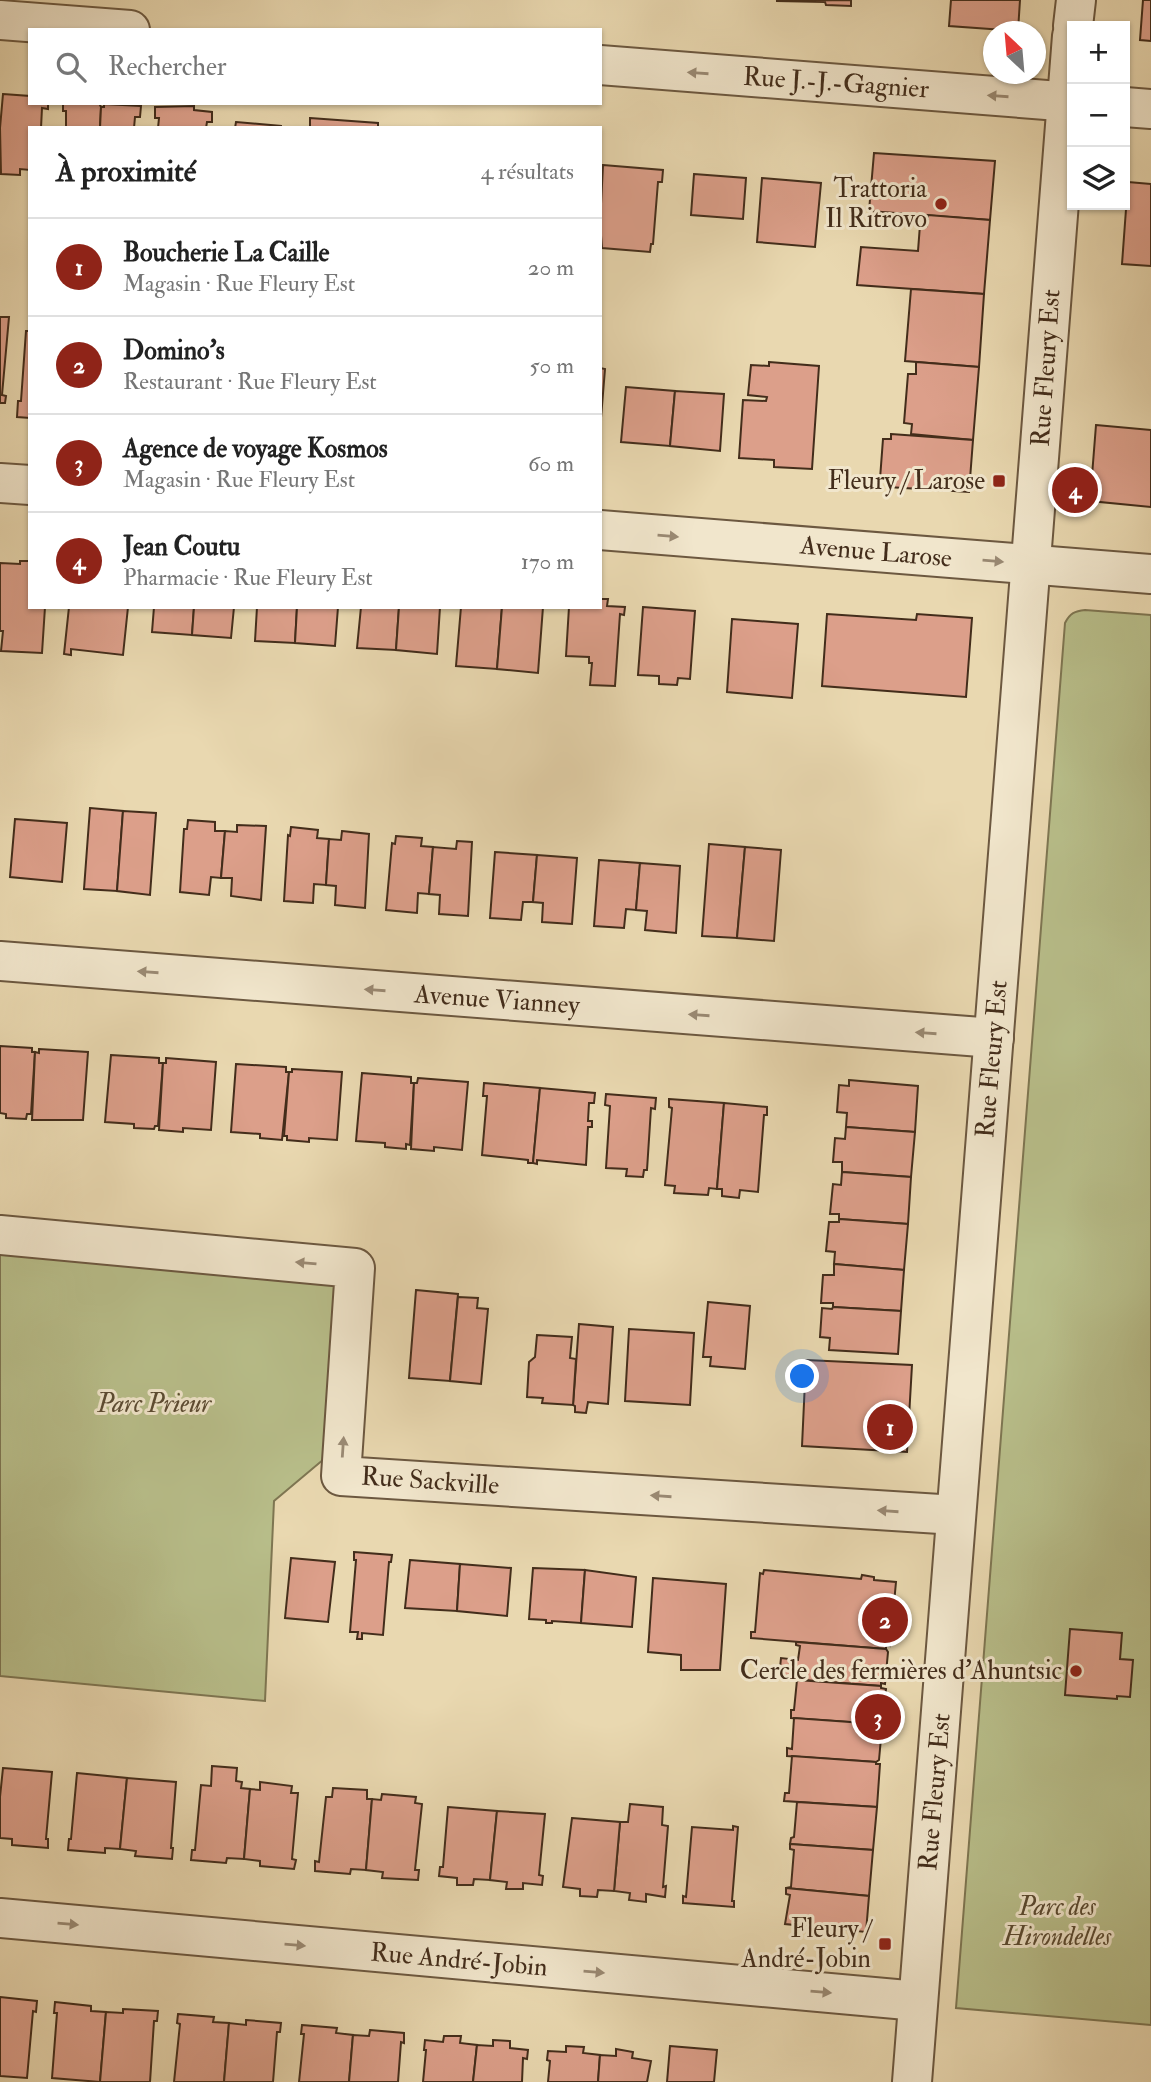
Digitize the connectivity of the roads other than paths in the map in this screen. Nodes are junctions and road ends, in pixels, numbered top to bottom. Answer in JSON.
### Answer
{"nodes":[{"id":1,"x":1076,"y":0,"type":"edge"},
{"id":2,"x":0,"y":20,"type":"edge"},
{"id":3,"x":1074,"y":21,"type":"edge"},
{"id":4,"x":104,"y":28,"type":"edge"},
{"id":5,"x":602,"y":65,"type":"edge"},
{"id":6,"x":1067,"y":101,"type":"edge"},
{"id":7,"x":1130,"y":107,"type":"edge"},
{"id":8,"x":1151,"y":108,"type":"edge"},
{"id":9,"x":1067,"y":126,"type":"edge"},
{"id":10,"x":0,"y":483,"type":"edge"},
{"id":11,"x":28,"y":485,"type":"edge"},
{"id":12,"x":602,"y":530,"type":"edge"},
{"id":13,"x":1032,"y":565,"type":"junction"},
{"id":14,"x":1151,"y":574,"type":"edge"},
{"id":15,"x":0,"y":961,"type":"edge"},
{"id":16,"x":994,"y":1038,"type":"junction"},
{"id":17,"x":0,"y":1235,"type":"edge"},
{"id":18,"x":956,"y":1515,"type":"junction"},
{"id":19,"x":0,"y":1918,"type":"edge"},
{"id":20,"x":918,"y":2001,"type":"junction"},
{"id":21,"x":912,"y":2082,"type":"edge"}],
"edges":[{"from":1,"to":3,"type":"street"},
{"from":2,"to":4,"type":"street"},
{"from":6,"to":5,"type":"street","name":"Rue J.-J.-Gagnier","one_way":true},
{"from":7,"to":8,"type":"street"},
{"from":9,"to":13,"type":"street","name":"Rue Fleury Est"},
{"from":10,"to":11,"type":"street"},
{"from":12,"to":13,"type":"street","name":"Avenue Larose","one_way":true},
{"from":13,"to":14,"type":"street","name":"Avenue Larose"},
{"from":13,"to":16,"type":"street","name":"Rue Fleury Est"},
{"from":16,"to":15,"type":"street","name":"Avenue Vianney","one_way":true},
{"from":16,"to":18,"type":"street","name":"Rue Fleury Est"},
{"from":18,"to":17,"type":"street","name":"Rue Sackville","one_way":true},
{"from":18,"to":20,"type":"street","name":"Rue Fleury Est"},
{"from":19,"to":20,"type":"street","name":"Rue André-Jobin","one_way":true},
{"from":20,"to":21,"type":"street","name":"Rue Fleury Est"}]}
